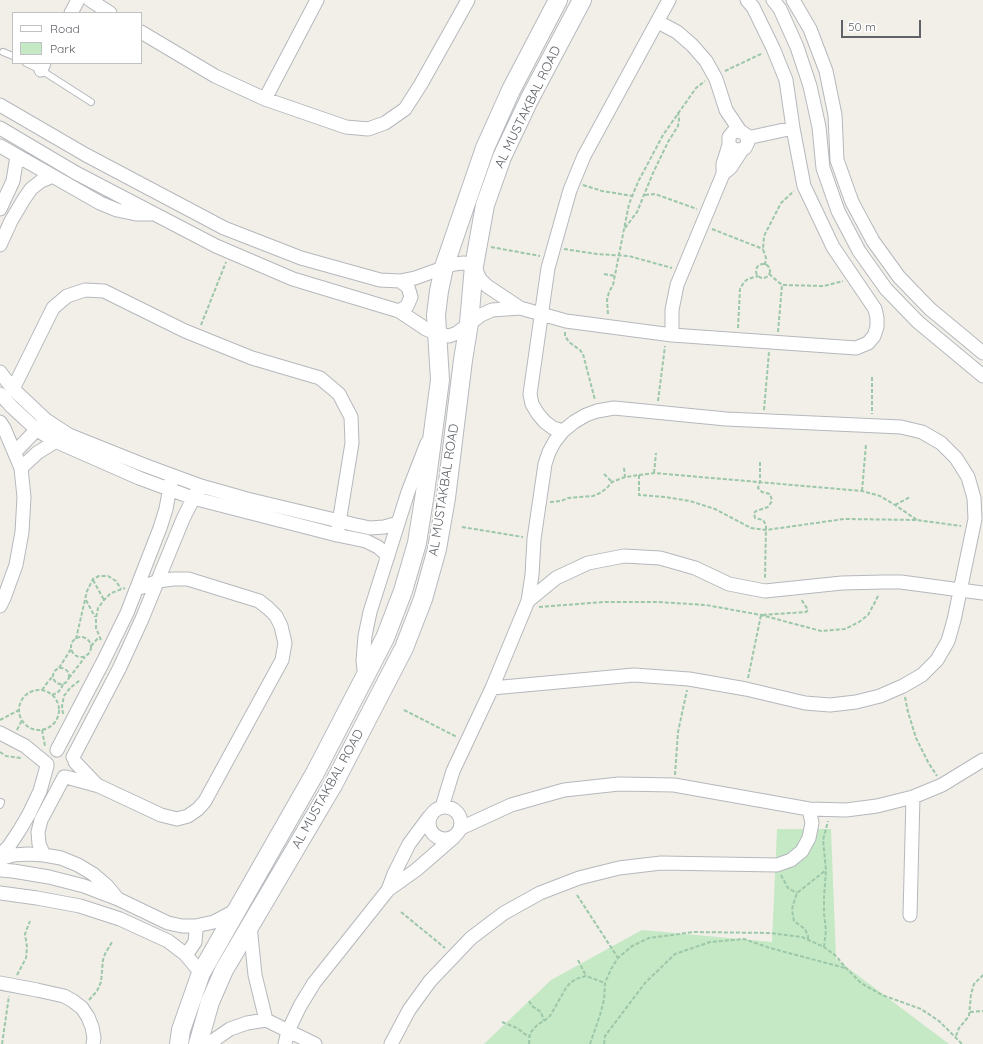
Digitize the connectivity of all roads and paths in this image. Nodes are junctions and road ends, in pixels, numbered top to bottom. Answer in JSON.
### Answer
{"nodes":[{"id":1,"x":78,"y":0,"type":"edge"},
{"id":2,"x":90,"y":0,"type":"edge"},
{"id":3,"x":317,"y":0,"type":"edge"},
{"id":4,"x":468,"y":0,"type":"edge"},
{"id":5,"x":558,"y":0,"type":"edge"},
{"id":6,"x":582,"y":0,"type":"edge"},
{"id":7,"x":669,"y":0,"type":"edge"},
{"id":8,"x":747,"y":0,"type":"edge"},
{"id":9,"x":773,"y":0,"type":"edge"},
{"id":10,"x":793,"y":0,"type":"edge"},
{"id":11,"x":72,"y":12,"type":"edge"},
{"id":12,"x":108,"y":12,"type":"edge"},
{"id":13,"x":658,"y":22,"type":"junction"},
{"id":14,"x":142,"y":33,"type":"edge"},
{"id":15,"x":773,"y":48,"type":"junction"},
{"id":16,"x":3,"y":52,"type":"dead end"},
{"id":17,"x":12,"y":56,"type":"edge"},
{"id":18,"x":32,"y":64,"type":"edge"},
{"id":19,"x":43,"y":66,"type":"edge"},
{"id":20,"x":714,"y":76,"type":"junction"},
{"id":21,"x":265,"y":99,"type":"junction"},
{"id":22,"x":91,"y":102,"type":"dead end"},
{"id":23,"x":0,"y":105,"type":"edge"},
{"id":24,"x":726,"y":110,"type":"junction"},
{"id":25,"x":678,"y":112,"type":"junction"},
{"id":26,"x":0,"y":128,"type":"edge"},
{"id":27,"x":792,"y":128,"type":"junction"},
{"id":28,"x":743,"y":140,"type":"junction"},
{"id":29,"x":729,"y":143,"type":"junction"},
{"id":30,"x":0,"y":146,"type":"edge"},
{"id":31,"x":17,"y":156,"type":"junction"},
{"id":32,"x":723,"y":174,"type":"junction"},
{"id":33,"x":53,"y":176,"type":"junction"},
{"id":34,"x":573,"y":182,"type":"junction"},
{"id":35,"x":804,"y":186,"type":"junction"},
{"id":36,"x":645,"y":195,"type":"junction"},
{"id":37,"x":633,"y":196,"type":"junction"},
{"id":38,"x":464,"y":207,"type":"junction"},
{"id":39,"x":0,"y":209,"type":"edge"},
{"id":40,"x":156,"y":214,"type":"junction"},
{"id":41,"x":5,"y":218,"type":"edge"},
{"id":42,"x":704,"y":219,"type":"junction"},
{"id":43,"x":625,"y":229,"type":"junction"},
{"id":44,"x":478,"y":238,"type":"junction"},
{"id":45,"x":0,"y":245,"type":"edge"},
{"id":46,"x":763,"y":249,"type":"junction"},
{"id":47,"x":230,"y":252,"type":"junction"},
{"id":48,"x":552,"y":252,"type":"junction"},
{"id":49,"x":618,"y":255,"type":"junction"},
{"id":50,"x":765,"y":265,"type":"junction"},
{"id":51,"x":474,"y":266,"type":"junction"},
{"id":52,"x":444,"y":267,"type":"junction"},
{"id":53,"x":682,"y":270,"type":"junction"},
{"id":54,"x":604,"y":274,"type":"dead end"},
{"id":55,"x":769,"y":274,"type":"junction"},
{"id":56,"x":615,"y":276,"type":"junction"},
{"id":57,"x":758,"y":276,"type":"junction"},
{"id":58,"x":855,"y":279,"type":"junction"},
{"id":59,"x":400,"y":281,"type":"junction"},
{"id":60,"x":782,"y":285,"type":"junction"},
{"id":61,"x":520,"y":308,"type":"junction"},
{"id":62,"x":399,"y":311,"type":"junction"},
{"id":63,"x":542,"y":314,"type":"junction"},
{"id":64,"x":566,"y":321,"type":"junction"},
{"id":65,"x":469,"y":323,"type":"junction"},
{"id":66,"x":608,"y":326,"type":"junction"},
{"id":67,"x":437,"y":334,"type":"junction"},
{"id":68,"x":669,"y":335,"type":"junction"},
{"id":69,"x":197,"y":336,"type":"junction"},
{"id":70,"x":737,"y":340,"type":"junction"},
{"id":71,"x":773,"y":342,"type":"junction"},
{"id":72,"x":983,"y":353,"type":"edge"},
{"id":73,"x":462,"y":360,"type":"junction"},
{"id":74,"x":0,"y":372,"type":"edge"},
{"id":75,"x":983,"y":376,"type":"edge"},
{"id":76,"x":872,"y":377,"type":"dead end"},
{"id":77,"x":440,"y":380,"type":"junction"},
{"id":78,"x":13,"y":389,"type":"junction"},
{"id":79,"x":0,"y":394,"type":"edge"},
{"id":80,"x":597,"y":411,"type":"junction"},
{"id":81,"x":657,"y":412,"type":"junction"},
{"id":82,"x":763,"y":421,"type":"junction"},
{"id":83,"x":0,"y":422,"type":"edge"},
{"id":84,"x":41,"y":425,"type":"junction"},
{"id":85,"x":872,"y":425,"type":"junction"},
{"id":86,"x":563,"y":431,"type":"junction"},
{"id":87,"x":433,"y":433,"type":"junction"},
{"id":88,"x":69,"y":435,"type":"junction"},
{"id":89,"x":55,"y":441,"type":"junction"},
{"id":90,"x":866,"y":444,"type":"dead end"},
{"id":91,"x":15,"y":452,"type":"junction"},
{"id":92,"x":656,"y":453,"type":"dead end"},
{"id":93,"x":760,"y":462,"type":"dead end"},
{"id":94,"x":21,"y":468,"type":"junction"},
{"id":95,"x":624,"y":468,"type":"dead end"},
{"id":96,"x":604,"y":474,"type":"dead end"},
{"id":97,"x":654,"y":474,"type":"junction"},
{"id":98,"x":639,"y":475,"type":"junction"},
{"id":99,"x":172,"y":476,"type":"junction"},
{"id":100,"x":625,"y":477,"type":"junction"},
{"id":101,"x":612,"y":482,"type":"junction"},
{"id":102,"x":760,"y":482,"type":"junction"},
{"id":103,"x":201,"y":486,"type":"junction"},
{"id":104,"x":170,"y":490,"type":"junction"},
{"id":105,"x":862,"y":491,"type":"junction"},
{"id":106,"x":910,"y":497,"type":"dead end"},
{"id":107,"x":193,"y":498,"type":"junction"},
{"id":108,"x":540,"y":500,"type":"junction"},
{"id":109,"x":895,"y":504,"type":"junction"},
{"id":110,"x":917,"y":520,"type":"junction"},
{"id":111,"x":339,"y":521,"type":"junction"},
{"id":112,"x":398,"y":523,"type":"junction"},
{"id":113,"x":462,"y":527,"type":"dead end"},
{"id":114,"x":974,"y":527,"type":"junction"},
{"id":115,"x":766,"y":530,"type":"junction"},
{"id":116,"x":337,"y":535,"type":"junction"},
{"id":117,"x":534,"y":539,"type":"junction"},
{"id":118,"x":152,"y":550,"type":"junction"},
{"id":119,"x":388,"y":556,"type":"junction"},
{"id":120,"x":165,"y":562,"type":"junction"},
{"id":121,"x":93,"y":579,"type":"junction"},
{"id":122,"x":188,"y":579,"type":"junction"},
{"id":123,"x":158,"y":581,"type":"junction"},
{"id":124,"x":884,"y":582,"type":"junction"},
{"id":125,"x":794,"y":588,"type":"junction"},
{"id":126,"x":120,"y":589,"type":"junction"},
{"id":127,"x":137,"y":589,"type":"junction"},
{"id":128,"x":961,"y":589,"type":"junction"},
{"id":129,"x":765,"y":591,"type":"junction"},
{"id":130,"x":983,"y":592,"type":"edge"},
{"id":131,"x":86,"y":600,"type":"junction"},
{"id":132,"x":104,"y":600,"type":"junction"},
{"id":133,"x":526,"y":604,"type":"junction"},
{"id":134,"x":0,"y":606,"type":"edge"},
{"id":135,"x":760,"y":615,"type":"junction"},
{"id":136,"x":96,"y":618,"type":"junction"},
{"id":137,"x":99,"y":637,"type":"junction"},
{"id":138,"x":76,"y":639,"type":"junction"},
{"id":139,"x":91,"y":646,"type":"junction"},
{"id":140,"x":71,"y":648,"type":"junction"},
{"id":141,"x":109,"y":650,"type":"junction"},
{"id":142,"x":86,"y":656,"type":"junction"},
{"id":143,"x":59,"y":668,"type":"junction"},
{"id":144,"x":53,"y":676,"type":"junction"},
{"id":145,"x":365,"y":678,"type":"junction"},
{"id":146,"x":68,"y":679,"type":"junction"},
{"id":147,"x":689,"y":679,"type":"junction"},
{"id":148,"x":66,"y":682,"type":"junction"},
{"id":149,"x":63,"y":684,"type":"junction"},
{"id":150,"x":903,"y":686,"type":"junction"},
{"id":151,"x":70,"y":688,"type":"dead end"},
{"id":152,"x":492,"y":688,"type":"junction"},
{"id":153,"x":746,"y":689,"type":"junction"},
{"id":154,"x":42,"y":690,"type":"junction"},
{"id":155,"x":52,"y":695,"type":"junction"},
{"id":156,"x":58,"y":705,"type":"junction"},
{"id":157,"x":62,"y":706,"type":"dead end"},
{"id":158,"x":19,"y":710,"type":"junction"},
{"id":159,"x":404,"y":710,"type":"dead end"},
{"id":160,"x":0,"y":720,"type":"edge"},
{"id":161,"x":42,"y":730,"type":"junction"},
{"id":162,"x":0,"y":733,"type":"edge"},
{"id":163,"x":467,"y":742,"type":"junction"},
{"id":164,"x":25,"y":746,"type":"junction"},
{"id":165,"x":326,"y":750,"type":"junction"},
{"id":166,"x":52,"y":751,"type":"junction"},
{"id":167,"x":346,"y":759,"type":"junction"},
{"id":168,"x":74,"y":760,"type":"junction"},
{"id":169,"x":983,"y":760,"type":"edge"},
{"id":170,"x":47,"y":765,"type":"junction"},
{"id":171,"x":315,"y":773,"type":"junction"},
{"id":172,"x":65,"y":777,"type":"junction"},
{"id":173,"x":333,"y":785,"type":"junction"},
{"id":174,"x":674,"y":785,"type":"junction"},
{"id":175,"x":942,"y":785,"type":"junction"},
{"id":176,"x":99,"y":786,"type":"junction"},
{"id":177,"x":913,"y":797,"type":"junction"},
{"id":178,"x":442,"y":807,"type":"junction"},
{"id":179,"x":809,"y":809,"type":"junction"},
{"id":180,"x":830,"y":810,"type":"junction"},
{"id":181,"x":429,"y":817,"type":"junction"},
{"id":182,"x":458,"y":832,"type":"junction"},
{"id":183,"x":44,"y":855,"type":"junction"},
{"id":184,"x":0,"y":857,"type":"edge"},
{"id":185,"x":777,"y":865,"type":"junction"},
{"id":186,"x":0,"y":870,"type":"edge"},
{"id":187,"x":826,"y":870,"type":"junction"},
{"id":188,"x":388,"y":890,"type":"junction"},
{"id":189,"x":0,"y":892,"type":"edge"},
{"id":190,"x":797,"y":892,"type":"junction"},
{"id":191,"x":577,"y":895,"type":"dead end"},
{"id":192,"x":118,"y":899,"type":"junction"},
{"id":193,"x":239,"y":906,"type":"junction"},
{"id":194,"x":401,"y":912,"type":"dead end"},
{"id":195,"x":910,"y":915,"type":"dead end"},
{"id":196,"x":30,"y":921,"type":"dead end"},
{"id":197,"x":195,"y":926,"type":"junction"},
{"id":198,"x":250,"y":926,"type":"junction"},
{"id":199,"x":808,"y":939,"type":"junction"},
{"id":200,"x":112,"y":942,"type":"dead end"},
{"id":201,"x":824,"y":947,"type":"junction"},
{"id":202,"x":185,"y":954,"type":"junction"},
{"id":203,"x":454,"y":955,"type":"junction"},
{"id":204,"x":618,"y":958,"type":"junction"},
{"id":205,"x":578,"y":960,"type":"dead end"},
{"id":206,"x":846,"y":968,"type":"junction"},
{"id":207,"x":201,"y":973,"type":"junction"},
{"id":208,"x":983,"y":975,"type":"edge"},
{"id":209,"x":586,"y":976,"type":"junction"},
{"id":210,"x":6,"y":984,"type":"edge"},
{"id":211,"x":605,"y":984,"type":"junction"},
{"id":212,"x":529,"y":1001,"type":"dead end"},
{"id":213,"x":82,"y":1008,"type":"junction"},
{"id":214,"x":983,"y":1011,"type":"edge"},
{"id":215,"x":970,"y":1012,"type":"junction"},
{"id":216,"x":266,"y":1020,"type":"junction"},
{"id":217,"x":544,"y":1021,"type":"junction"},
{"id":218,"x":502,"y":1022,"type":"dead end"},
{"id":219,"x":288,"y":1031,"type":"junction"},
{"id":220,"x":956,"y":1036,"type":"junction"},
{"id":221,"x":529,"y":1037,"type":"junction"},
{"id":222,"x":2,"y":1044,"type":"edge"},
{"id":223,"x":93,"y":1044,"type":"edge"},
{"id":224,"x":179,"y":1044,"type":"edge"},
{"id":225,"x":198,"y":1044,"type":"edge"},
{"id":226,"x":211,"y":1044,"type":"edge"},
{"id":227,"x":285,"y":1044,"type":"edge"},
{"id":228,"x":316,"y":1044,"type":"edge"},
{"id":229,"x":391,"y":1044,"type":"edge"},
{"id":230,"x":529,"y":1044,"type":"edge"},
{"id":231,"x":590,"y":1044,"type":"edge"},
{"id":232,"x":604,"y":1044,"type":"edge"},
{"id":233,"x":962,"y":1044,"type":"edge"}],
"edges":[{"from":1,"to":11,"type":"street"},
{"from":2,"to":12,"type":"street"},
{"from":3,"to":21,"type":"street"},
{"from":4,"to":21,"type":"street"},
{"from":5,"to":38,"type":"main road","name":"AL MUSTAKBAL ROAD"},
{"from":6,"to":44,"type":"main road","name":"AL MUSTAKBAL ROAD"},
{"from":7,"to":13,"type":"street"},
{"from":8,"to":15,"type":"street"},
{"from":9,"to":75,"type":"street"},
{"from":10,"to":72,"type":"street"},
{"from":13,"to":20,"type":"street"},
{"from":13,"to":34,"type":"street"},
{"from":14,"to":21,"type":"street"},
{"from":15,"to":20,"type":"path"},
{"from":15,"to":27,"type":"street"},
{"from":16,"to":17,"type":"lane"},
{"from":18,"to":19,"type":"lane"},
{"from":19,"to":22,"type":"lane"},
{"from":20,"to":24,"type":"street"},
{"from":20,"to":25,"type":"path"},
{"from":23,"to":59,"type":"street"},
{"from":24,"to":28,"type":"street"},
{"from":24,"to":29,"type":"street"},
{"from":25,"to":36,"type":"path"},
{"from":25,"to":37,"type":"path"},
{"from":26,"to":40,"type":"street"},
{"from":27,"to":28,"type":"street"},
{"from":27,"to":35,"type":"street"},
{"from":28,"to":29,"type":"street"},
{"from":28,"to":29,"type":"street"},
{"from":28,"to":32,"type":"street"},
{"from":29,"to":32,"type":"street"},
{"from":30,"to":31,"type":"street"},
{"from":31,"to":33,"type":"street"},
{"from":31,"to":39,"type":"street"},
{"from":32,"to":42,"type":"street"},
{"from":33,"to":40,"type":"street"},
{"from":33,"to":41,"type":"street"},
{"from":34,"to":37,"type":"path"},
{"from":34,"to":48,"type":"street"},
{"from":35,"to":46,"type":"path"},
{"from":35,"to":58,"type":"street"},
{"from":36,"to":42,"type":"path"},
{"from":36,"to":43,"type":"path"},
{"from":37,"to":43,"type":"path"},
{"from":38,"to":44,"type":"main road"},
{"from":38,"to":52,"type":"main road","name":"AL MUSTAKBAL ROAD"},
{"from":40,"to":47,"type":"street"},
{"from":41,"to":45,"type":"street"},
{"from":42,"to":46,"type":"path"},
{"from":42,"to":53,"type":"street"},
{"from":43,"to":49,"type":"path"},
{"from":44,"to":48,"type":"path"},
{"from":44,"to":51,"type":"main road","name":"AL MUSTAKBAL ROAD"},
{"from":46,"to":50,"type":"path"},
{"from":47,"to":62,"type":"street"},
{"from":47,"to":69,"type":"path"},
{"from":48,"to":49,"type":"path"},
{"from":48,"to":63,"type":"street"},
{"from":49,"to":53,"type":"path"},
{"from":49,"to":56,"type":"path"},
{"from":50,"to":55,"type":"path"},
{"from":50,"to":57,"type":"path"},
{"from":51,"to":52,"type":"street"},
{"from":51,"to":61,"type":"street"},
{"from":51,"to":65,"type":"main road","name":"AL MUSTAKBAL ROAD"},
{"from":52,"to":59,"type":"street"},
{"from":52,"to":67,"type":"main road","name":"AL MUSTAKBAL ROAD"},
{"from":53,"to":68,"type":"street"},
{"from":54,"to":56,"type":"path"},
{"from":55,"to":57,"type":"path"},
{"from":55,"to":60,"type":"path"},
{"from":56,"to":66,"type":"path"},
{"from":57,"to":70,"type":"path"},
{"from":58,"to":60,"type":"path"},
{"from":58,"to":71,"type":"street"},
{"from":59,"to":62,"type":"street"},
{"from":60,"to":71,"type":"path"},
{"from":61,"to":63,"type":"street"},
{"from":61,"to":65,"type":"street"},
{"from":62,"to":67,"type":"street"},
{"from":63,"to":64,"type":"street"},
{"from":63,"to":86,"type":"street"},
{"from":64,"to":66,"type":"street"},
{"from":64,"to":80,"type":"path"},
{"from":65,"to":67,"type":"street"},
{"from":65,"to":73,"type":"main road","name":"AL MUSTAKBAL ROAD"},
{"from":66,"to":68,"type":"street"},
{"from":67,"to":77,"type":"main road","name":"AL MUSTAKBAL ROAD"},
{"from":68,"to":70,"type":"street"},
{"from":68,"to":81,"type":"path"},
{"from":69,"to":78,"type":"street"},
{"from":69,"to":111,"type":"street"},
{"from":70,"to":71,"type":"street"},
{"from":71,"to":82,"type":"path"},
{"from":73,"to":77,"type":"main road"},
{"from":73,"to":167,"type":"main road","name":"AL MUSTAKBAL ROAD"},
{"from":74,"to":78,"type":"street"},
{"from":76,"to":85,"type":"path"},
{"from":77,"to":87,"type":"main road","name":"AL MUSTAKBAL ROAD"},
{"from":78,"to":84,"type":"street"},
{"from":79,"to":84,"type":"street"},
{"from":80,"to":81,"type":"street"},
{"from":80,"to":86,"type":"street"},
{"from":81,"to":82,"type":"street"},
{"from":82,"to":85,"type":"street"},
{"from":83,"to":91,"type":"street"},
{"from":84,"to":88,"type":"street"},
{"from":84,"to":89,"type":"street"},
{"from":84,"to":91,"type":"street"},
{"from":85,"to":114,"type":"street"},
{"from":86,"to":108,"type":"street"},
{"from":87,"to":112,"type":"street"},
{"from":87,"to":145,"type":"main road","name":"AL MUSTAKBAL ROAD"},
{"from":88,"to":89,"type":"street"},
{"from":88,"to":99,"type":"street"},
{"from":89,"to":94,"type":"street"},
{"from":89,"to":104,"type":"street"},
{"from":90,"to":105,"type":"path"},
{"from":91,"to":94,"type":"street"},
{"from":92,"to":97,"type":"path"},
{"from":93,"to":102,"type":"path"},
{"from":94,"to":134,"type":"street"},
{"from":95,"to":100,"type":"path"},
{"from":96,"to":101,"type":"path"},
{"from":97,"to":98,"type":"path"},
{"from":97,"to":102,"type":"path"},
{"from":98,"to":100,"type":"path"},
{"from":98,"to":115,"type":"path"},
{"from":99,"to":103,"type":"street"},
{"from":99,"to":104,"type":"street"},
{"from":100,"to":101,"type":"path"},
{"from":101,"to":108,"type":"path"},
{"from":102,"to":105,"type":"path"},
{"from":102,"to":115,"type":"path"},
{"from":103,"to":107,"type":"street"},
{"from":103,"to":111,"type":"street"},
{"from":104,"to":107,"type":"street"},
{"from":104,"to":118,"type":"street"},
{"from":105,"to":109,"type":"path"},
{"from":106,"to":109,"type":"path"},
{"from":107,"to":116,"type":"street"},
{"from":107,"to":120,"type":"street"},
{"from":108,"to":117,"type":"street"},
{"from":109,"to":110,"type":"path"},
{"from":110,"to":114,"type":"path"},
{"from":110,"to":115,"type":"path"},
{"from":111,"to":112,"type":"street"},
{"from":111,"to":116,"type":"street"},
{"from":112,"to":119,"type":"street"},
{"from":113,"to":117,"type":"path"},
{"from":114,"to":128,"type":"street"},
{"from":115,"to":129,"type":"path"},
{"from":116,"to":119,"type":"street"},
{"from":117,"to":133,"type":"street"},
{"from":118,"to":120,"type":"street"},
{"from":118,"to":127,"type":"street"},
{"from":119,"to":145,"type":"street"},
{"from":120,"to":122,"type":"street"},
{"from":120,"to":123,"type":"street"},
{"from":121,"to":126,"type":"path"},
{"from":121,"to":131,"type":"path"},
{"from":121,"to":132,"type":"path"},
{"from":122,"to":123,"type":"street"},
{"from":122,"to":176,"type":"street"},
{"from":123,"to":127,"type":"street"},
{"from":123,"to":168,"type":"street"},
{"from":124,"to":125,"type":"street"},
{"from":124,"to":128,"type":"street"},
{"from":124,"to":135,"type":"path"},
{"from":125,"to":129,"type":"street"},
{"from":125,"to":135,"type":"path"},
{"from":126,"to":127,"type":"path"},
{"from":126,"to":132,"type":"path"},
{"from":127,"to":141,"type":"street"},
{"from":128,"to":130,"type":"street"},
{"from":128,"to":150,"type":"street"},
{"from":129,"to":133,"type":"street"},
{"from":131,"to":136,"type":"path"},
{"from":131,"to":138,"type":"path"},
{"from":132,"to":136,"type":"path"},
{"from":133,"to":135,"type":"path"},
{"from":133,"to":152,"type":"street"},
{"from":135,"to":153,"type":"path"},
{"from":136,"to":137,"type":"path"},
{"from":137,"to":139,"type":"path"},
{"from":137,"to":141,"type":"path"},
{"from":138,"to":139,"type":"path"},
{"from":138,"to":140,"type":"path"},
{"from":139,"to":142,"type":"path"},
{"from":140,"to":142,"type":"path"},
{"from":140,"to":143,"type":"path"},
{"from":141,"to":166,"type":"street"},
{"from":142,"to":146,"type":"path"},
{"from":143,"to":144,"type":"path"},
{"from":143,"to":146,"type":"path"},
{"from":144,"to":149,"type":"path"},
{"from":144,"to":154,"type":"path"},
{"from":145,"to":165,"type":"main road","name":"AL MUSTAKBAL ROAD"},
{"from":146,"to":148,"type":"path"},
{"from":147,"to":152,"type":"street"},
{"from":147,"to":153,"type":"street"},
{"from":147,"to":174,"type":"path"},
{"from":148,"to":149,"type":"path"},
{"from":148,"to":151,"type":"path"},
{"from":149,"to":155,"type":"path"},
{"from":150,"to":153,"type":"street"},
{"from":150,"to":175,"type":"path"},
{"from":152,"to":163,"type":"street"},
{"from":154,"to":155,"type":"path"},
{"from":154,"to":158,"type":"path"},
{"from":155,"to":156,"type":"path"},
{"from":156,"to":157,"type":"path"},
{"from":156,"to":161,"type":"path"},
{"from":158,"to":160,"type":"path"},
{"from":158,"to":161,"type":"path"},
{"from":159,"to":163,"type":"path"},
{"from":161,"to":166,"type":"path"},
{"from":162,"to":164,"type":"street"},
{"from":163,"to":178,"type":"street"},
{"from":164,"to":166,"type":"street"},
{"from":164,"to":170,"type":"street"},
{"from":165,"to":167,"type":"main road"},
{"from":165,"to":171,"type":"main road","name":"AL MUSTAKBAL ROAD"},
{"from":166,"to":168,"type":"street"},
{"from":166,"to":170,"type":"street"},
{"from":167,"to":173,"type":"main road","name":"AL MUSTAKBAL ROAD"},
{"from":168,"to":172,"type":"street"},
{"from":168,"to":176,"type":"street"},
{"from":169,"to":175,"type":"street"},
{"from":170,"to":172,"type":"street"},
{"from":170,"to":184,"type":"street"},
{"from":171,"to":173,"type":"main road"},
{"from":171,"to":193,"type":"main road","name":"AL MUSTAKBAL ROAD"},
{"from":172,"to":176,"type":"street"},
{"from":172,"to":183,"type":"street"},
{"from":173,"to":198,"type":"main road","name":"AL MUSTAKBAL ROAD"},
{"from":174,"to":179,"type":"street"},
{"from":174,"to":182,"type":"street"},
{"from":175,"to":177,"type":"street"},
{"from":177,"to":180,"type":"street"},
{"from":177,"to":195,"type":"street"},
{"from":178,"to":181,"type":"street"},
{"from":178,"to":182,"type":"street"},
{"from":179,"to":180,"type":"street"},
{"from":179,"to":185,"type":"street"},
{"from":180,"to":187,"type":"path"},
{"from":181,"to":182,"type":"street"},
{"from":181,"to":188,"type":"street"},
{"from":182,"to":188,"type":"street"},
{"from":183,"to":184,"type":"street"},
{"from":183,"to":192,"type":"street"},
{"from":185,"to":190,"type":"path"},
{"from":185,"to":203,"type":"street"},
{"from":186,"to":192,"type":"street"},
{"from":187,"to":190,"type":"path"},
{"from":187,"to":201,"type":"path"},
{"from":188,"to":219,"type":"street"},
{"from":189,"to":202,"type":"street"},
{"from":190,"to":199,"type":"path"},
{"from":191,"to":204,"type":"path"},
{"from":192,"to":197,"type":"street"},
{"from":193,"to":197,"type":"street"},
{"from":193,"to":207,"type":"main road","name":"AL MUSTAKBAL ROAD"},
{"from":194,"to":203,"type":"path"},
{"from":196,"to":210,"type":"path"},
{"from":197,"to":202,"type":"street"},
{"from":198,"to":216,"type":"street"},
{"from":198,"to":225,"type":"main road","name":"AL MUSTAKBAL ROAD"},
{"from":199,"to":201,"type":"path"},
{"from":199,"to":204,"type":"path"},
{"from":200,"to":213,"type":"path"},
{"from":201,"to":206,"type":"path"},
{"from":202,"to":207,"type":"street"},
{"from":203,"to":229,"type":"street"},
{"from":204,"to":211,"type":"path"},
{"from":205,"to":209,"type":"path"},
{"from":206,"to":220,"type":"path"},
{"from":206,"to":232,"type":"path"},
{"from":207,"to":224,"type":"main road","name":"AL MUSTAKBAL ROAD"},
{"from":208,"to":215,"type":"path"},
{"from":209,"to":211,"type":"path"},
{"from":209,"to":217,"type":"path"},
{"from":210,"to":213,"type":"street"},
{"from":210,"to":222,"type":"path"},
{"from":211,"to":231,"type":"path"},
{"from":212,"to":217,"type":"path"},
{"from":213,"to":223,"type":"street"},
{"from":214,"to":215,"type":"path"},
{"from":215,"to":220,"type":"path"},
{"from":216,"to":219,"type":"street"},
{"from":216,"to":226,"type":"street"},
{"from":217,"to":221,"type":"path"},
{"from":218,"to":221,"type":"path"},
{"from":219,"to":227,"type":"street"},
{"from":219,"to":228,"type":"street"},
{"from":220,"to":233,"type":"path"},
{"from":221,"to":230,"type":"path"}]}
